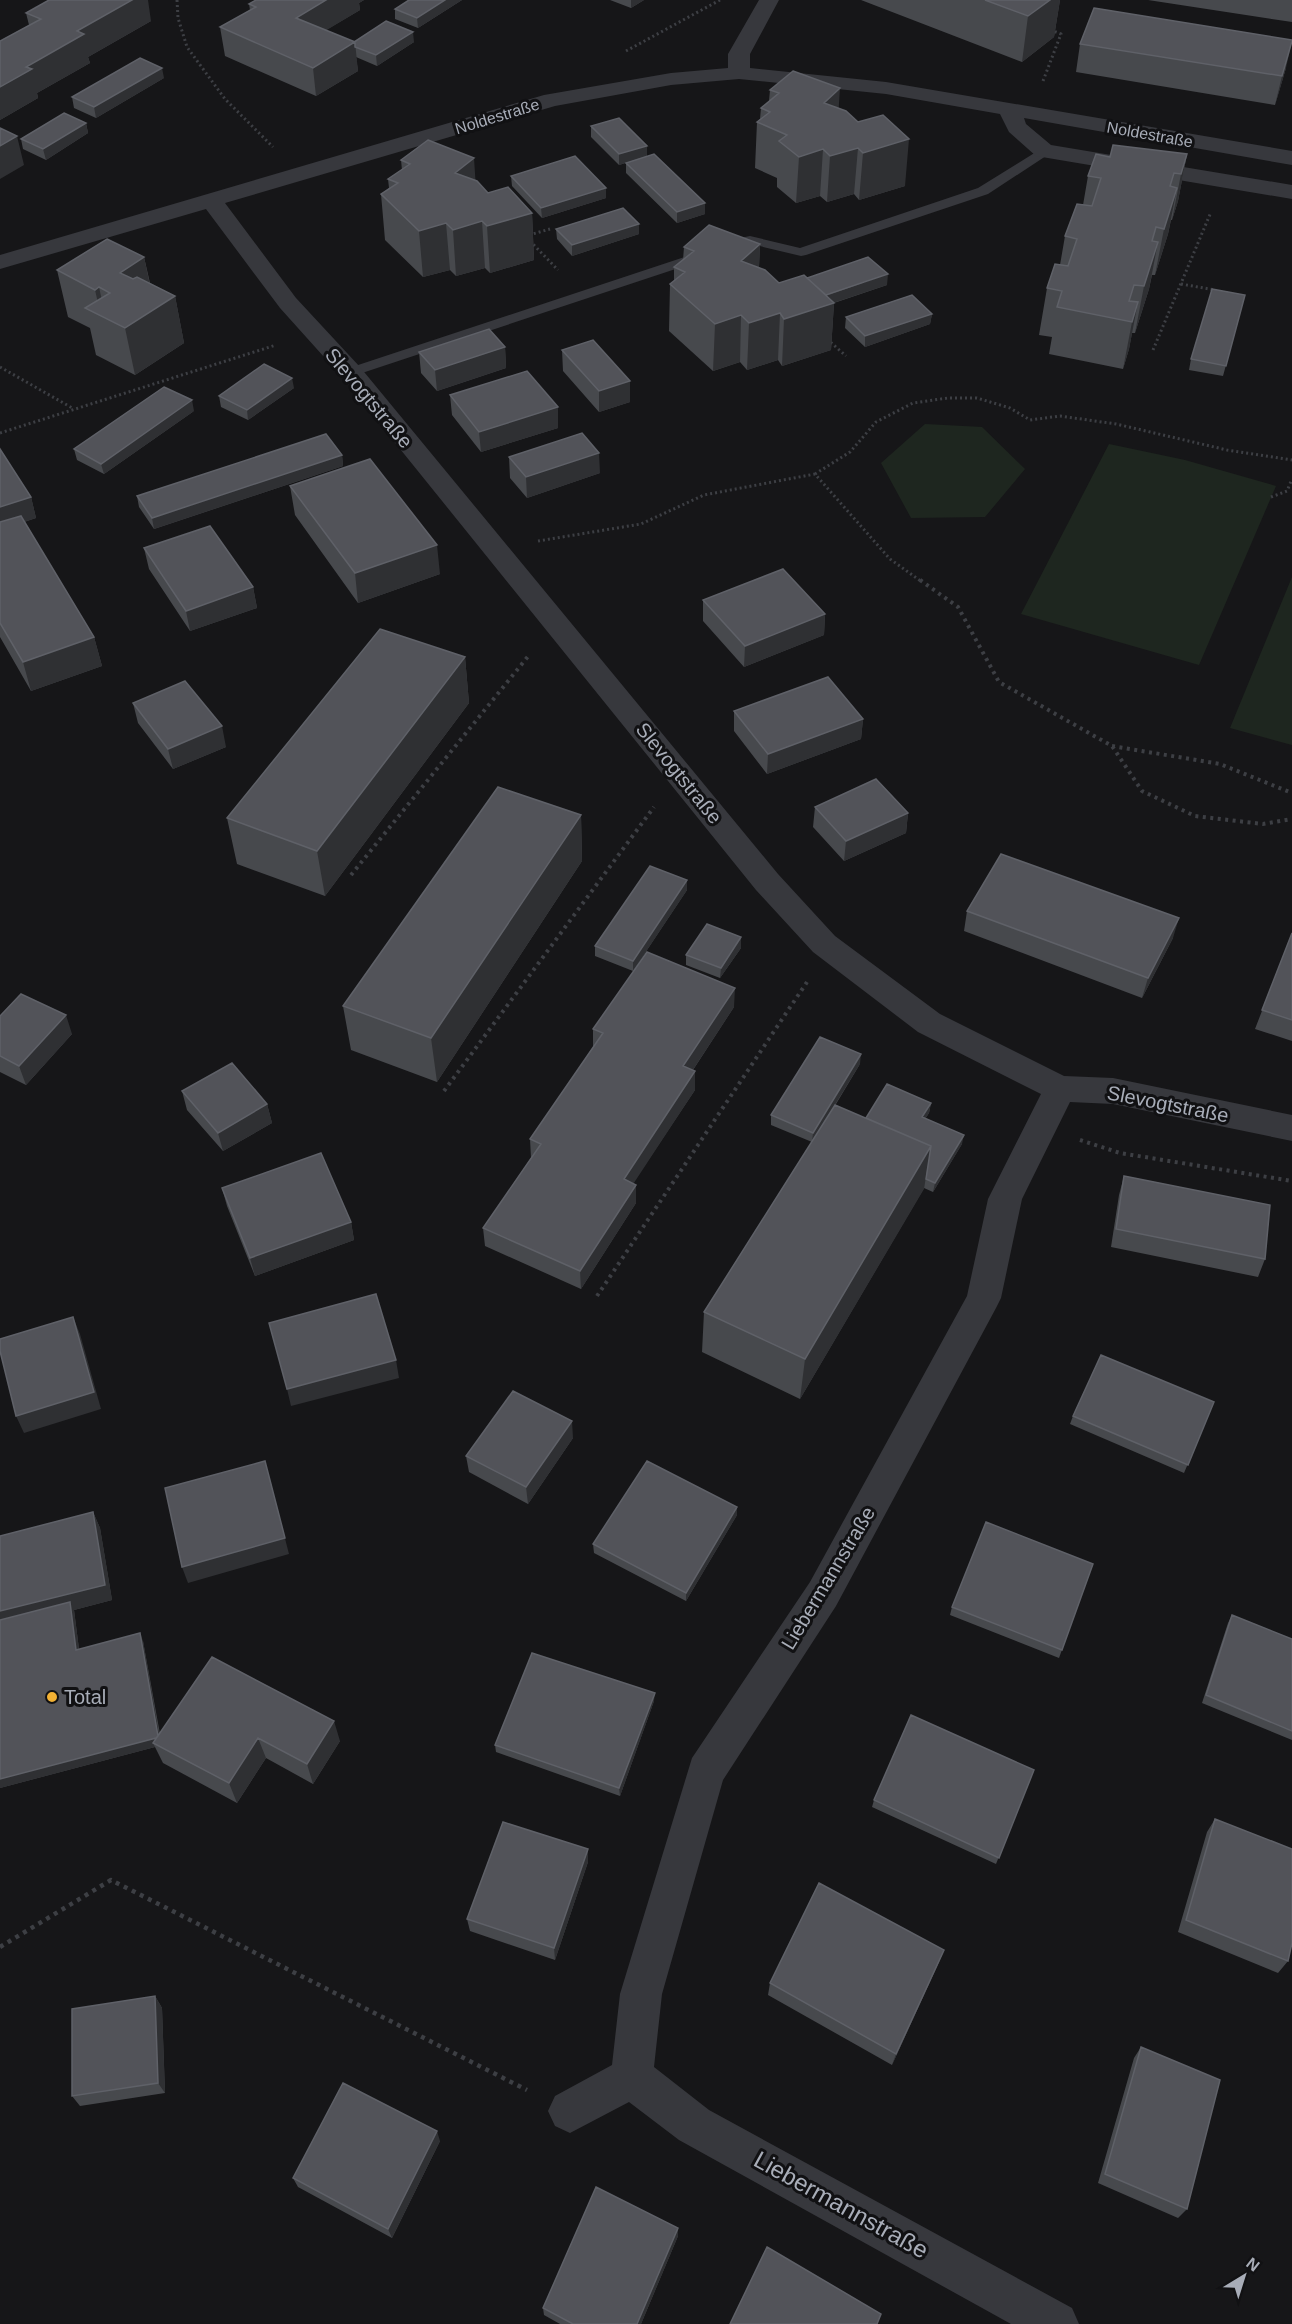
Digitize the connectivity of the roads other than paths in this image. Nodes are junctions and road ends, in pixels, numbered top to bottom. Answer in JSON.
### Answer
{"nodes":[{"id":1,"x":769,"y":0,"type":"edge"},
{"id":2,"x":739,"y":73,"type":"junction"},
{"id":3,"x":1019,"y":111,"type":"junction"},
{"id":4,"x":1044,"y":151,"type":"junction"},
{"id":5,"x":1292,"y":158,"type":"edge"},
{"id":6,"x":1292,"y":192,"type":"edge"},
{"id":7,"x":212,"y":201,"type":"junction"},
{"id":8,"x":0,"y":262,"type":"edge"},
{"id":9,"x":351,"y":372,"type":"junction"},
{"id":10,"x":1060,"y":1089,"type":"junction"},
{"id":11,"x":1292,"y":1128,"type":"edge"},
{"id":12,"x":632,"y":2077,"type":"junction"},
{"id":13,"x":570,"y":2111,"type":"road end"},
{"id":14,"x":1056,"y":2324,"type":"edge"}],
"edges":[{"from":1,"to":2,"type":"street"},
{"from":2,"to":3,"type":"street","name":"Noldestraße"},
{"from":2,"to":7,"type":"street","name":"Noldestraße"},
{"from":3,"to":4,"type":"street"},
{"from":3,"to":5,"type":"street","name":"Noldestraße"},
{"from":4,"to":6,"type":"street","name":"Noldestraße"},
{"from":4,"to":9,"type":"lane"},
{"from":7,"to":8,"type":"street","name":"Noldestraße"},
{"from":7,"to":9,"type":"street","name":"Slevogtstraße"},
{"from":9,"to":10,"type":"street","name":"Slevogtstraße"},
{"from":10,"to":11,"type":"street","name":"Slevogtstraße"},
{"from":10,"to":12,"type":"street","name":"Liebermannstraße"},
{"from":12,"to":13,"type":"street"},
{"from":12,"to":14,"type":"street","name":"Liebermannstraße"}]}
